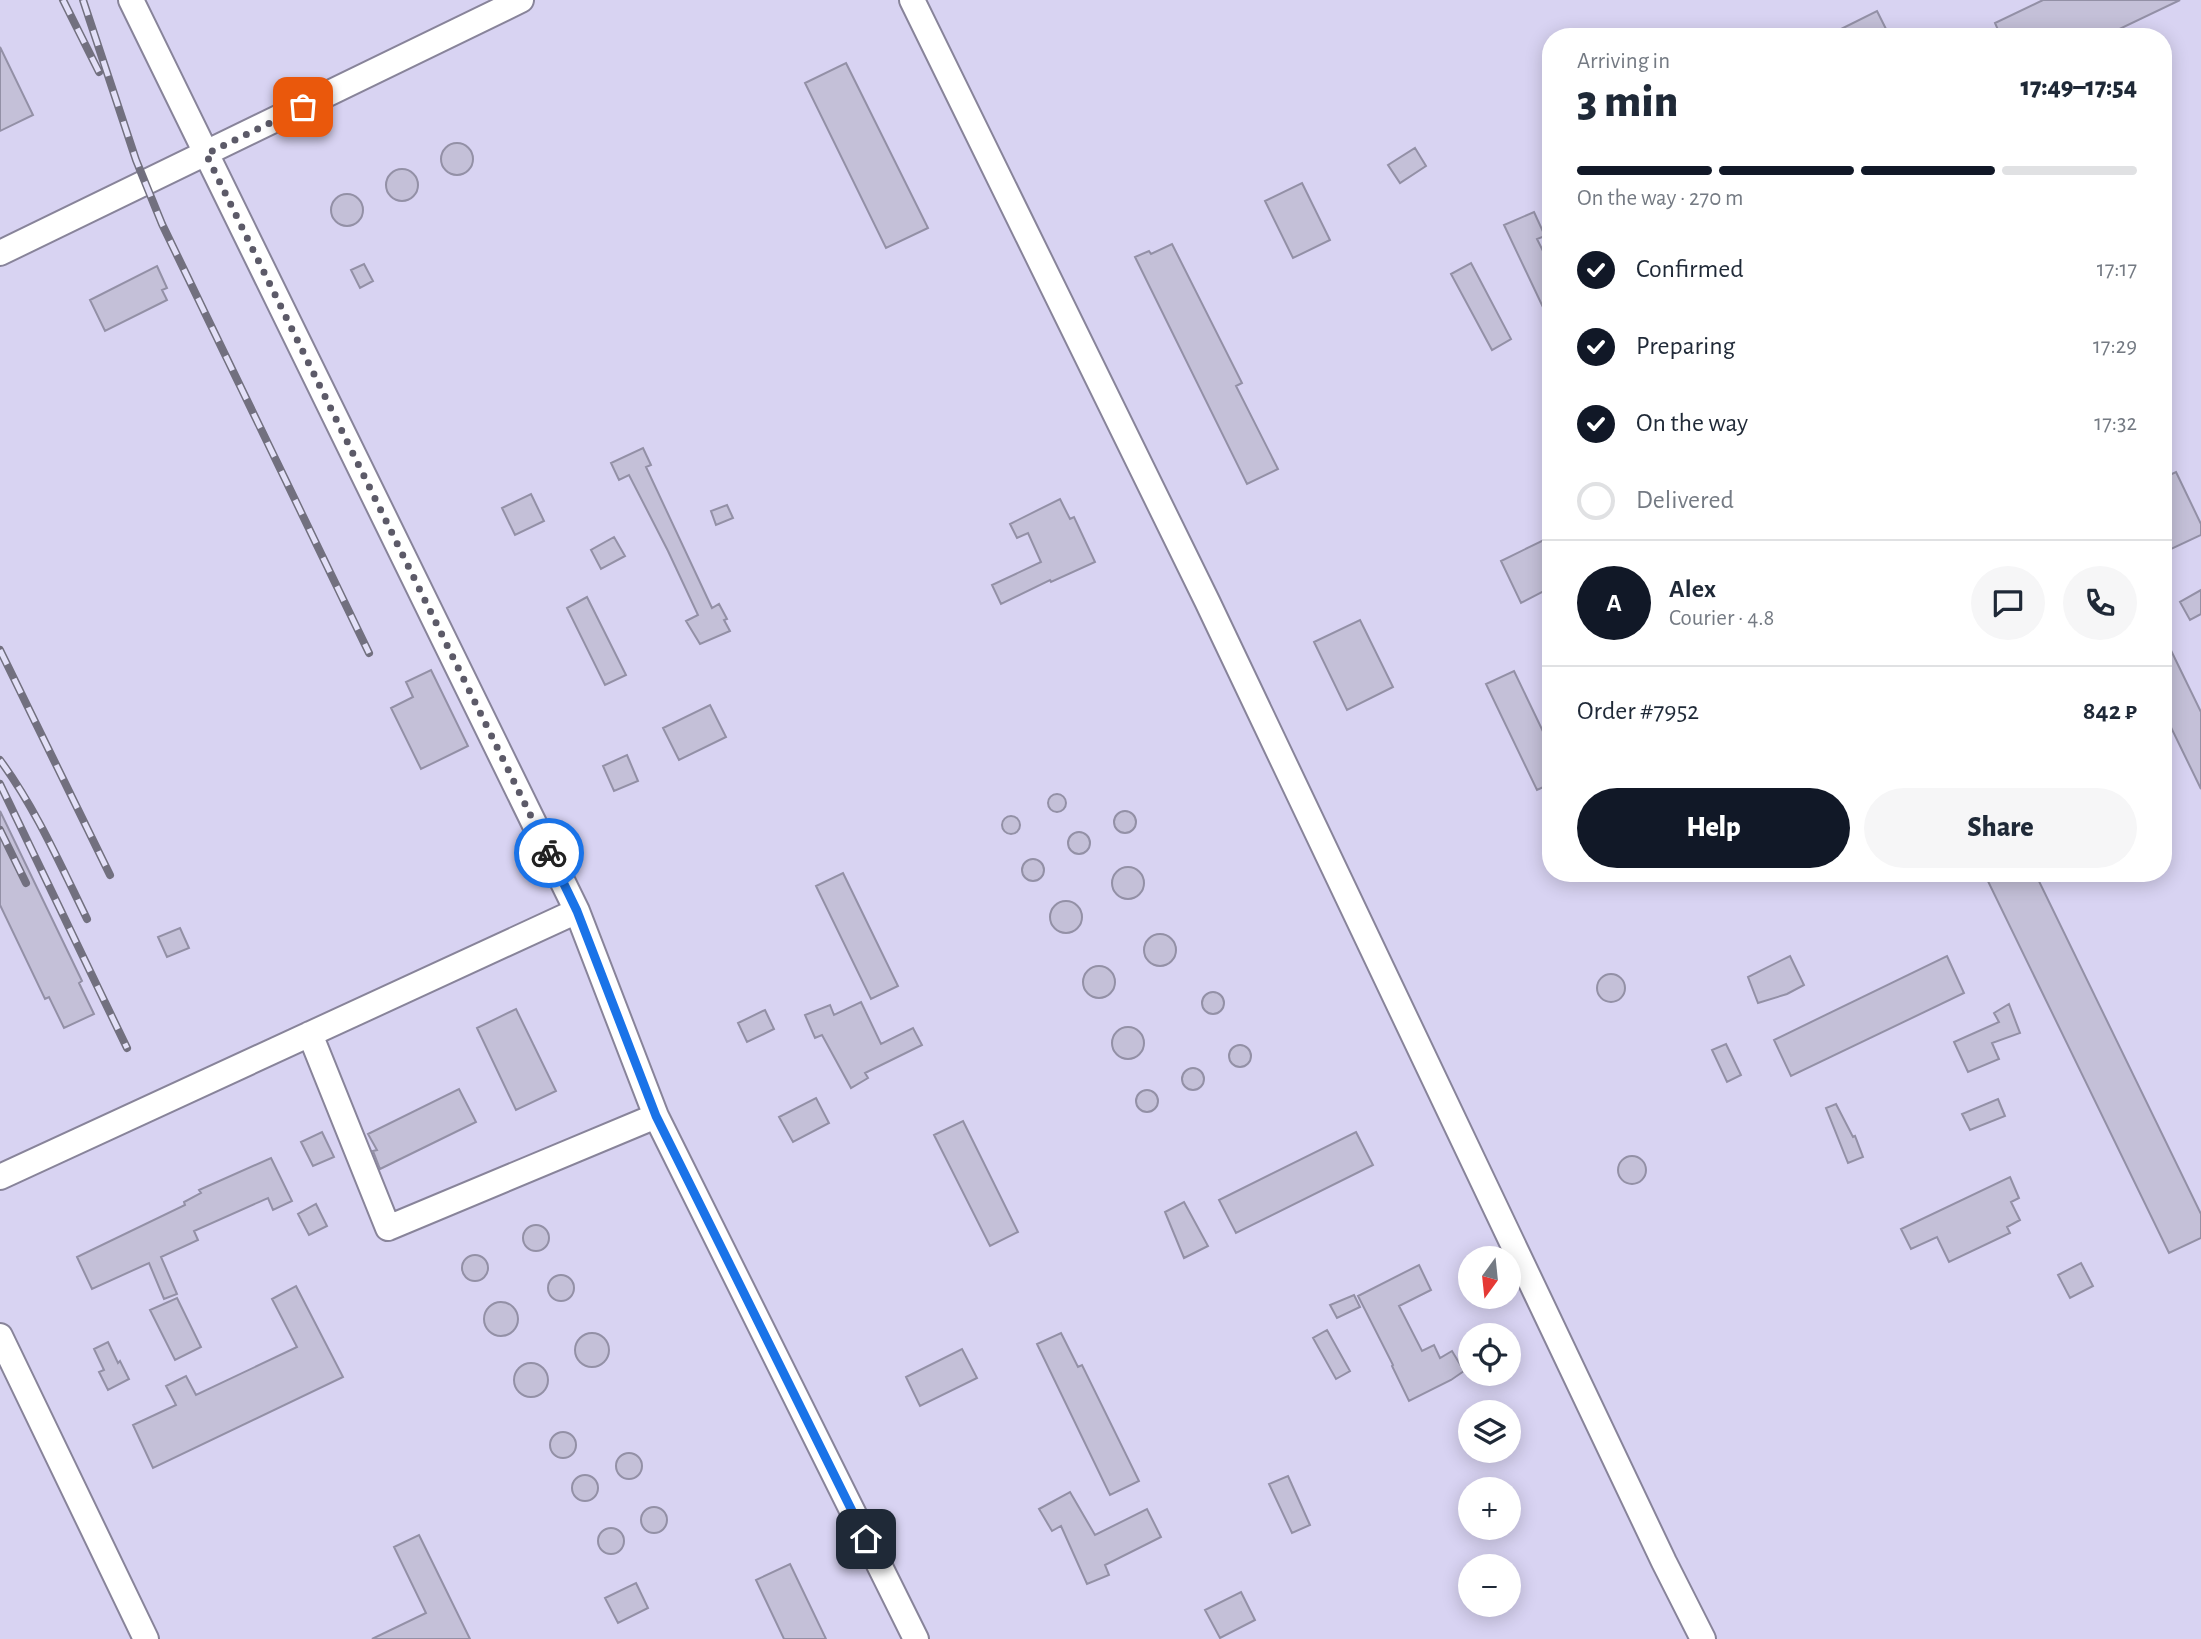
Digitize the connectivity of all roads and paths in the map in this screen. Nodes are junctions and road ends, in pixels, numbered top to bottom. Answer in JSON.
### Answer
{"nodes":[{"id":1,"x":131,"y":0,"type":"edge"},
{"id":2,"x":521,"y":0,"type":"edge"},
{"id":3,"x":912,"y":0,"type":"edge"},
{"id":4,"x":206,"y":154,"type":"junction"},
{"id":5,"x":0,"y":253,"type":"edge"},
{"id":6,"x":577,"y":911,"type":"junction"},
{"id":7,"x":310,"y":1034,"type":"junction"},
{"id":8,"x":656,"y":1116,"type":"junction"},
{"id":9,"x":0,"y":1177,"type":"edge"},
{"id":10,"x":0,"y":1336,"type":"edge"},
{"id":11,"x":146,"y":1639,"type":"edge"},
{"id":12,"x":916,"y":1639,"type":"edge"},
{"id":13,"x":1703,"y":1639,"type":"edge"}],
"edges":[{"from":1,"to":4,"type":"lane"},
{"from":2,"to":4,"type":"lane"},
{"from":3,"to":13,"type":"lane"},
{"from":4,"to":5,"type":"lane"},
{"from":4,"to":6,"type":"lane"},
{"from":6,"to":7,"type":"lane"},
{"from":6,"to":8,"type":"lane"},
{"from":7,"to":8,"type":"lane"},
{"from":7,"to":9,"type":"lane"},
{"from":8,"to":12,"type":"lane"},
{"from":10,"to":11,"type":"lane"}]}
